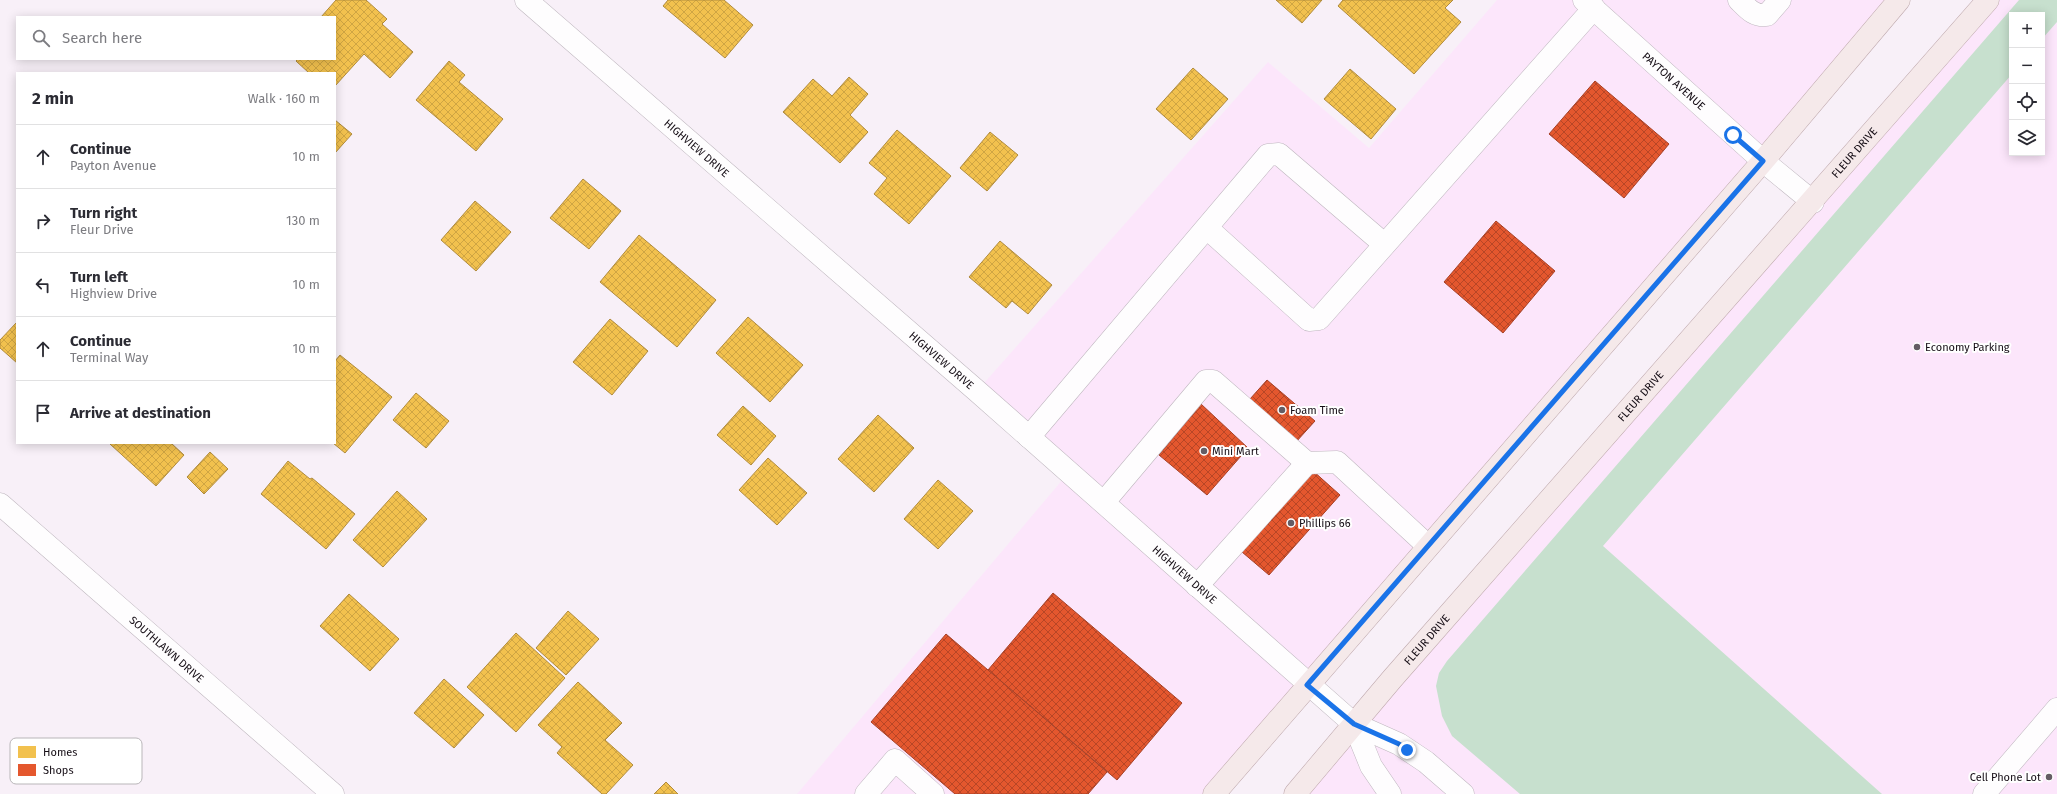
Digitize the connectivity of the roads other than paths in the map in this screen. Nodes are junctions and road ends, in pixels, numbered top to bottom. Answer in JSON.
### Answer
{"nodes":[{"id":1,"x":526,"y":0,"type":"edge"},
{"id":2,"x":1738,"y":0,"type":"edge"},
{"id":3,"x":1780,"y":0,"type":"edge"},
{"id":4,"x":1899,"y":0,"type":"edge"},
{"id":5,"x":1988,"y":0,"type":"edge"},
{"id":6,"x":1589,"y":4,"type":"edge"},
{"id":7,"x":1763,"y":161,"type":"junction"},
{"id":8,"x":1813,"y":202,"type":"junction"},
{"id":9,"x":1207,"y":228,"type":"junction"},
{"id":10,"x":1384,"y":244,"type":"junction"},
{"id":11,"x":1029,"y":437,"type":"junction"},
{"id":12,"x":1307,"y":463,"type":"junction"},
{"id":13,"x":1104,"y":502,"type":"junction"},
{"id":14,"x":0,"y":504,"type":"edge"},
{"id":15,"x":1428,"y":546,"type":"junction"},
{"id":16,"x":1197,"y":586,"type":"junction"},
{"id":17,"x":1307,"y":685,"type":"junction"},
{"id":18,"x":2057,"y":709,"type":"edge"},
{"id":19,"x":1354,"y":724,"type":"junction"},
{"id":20,"x":333,"y":794,"type":"edge"},
{"id":21,"x":866,"y":794,"type":"edge"},
{"id":22,"x":933,"y":794,"type":"edge"},
{"id":23,"x":1214,"y":794,"type":"edge"},
{"id":24,"x":1294,"y":794,"type":"edge"},
{"id":25,"x":1390,"y":794,"type":"edge"},
{"id":26,"x":1463,"y":794,"type":"edge"},
{"id":27,"x":1984,"y":794,"type":"edge"}],
"edges":[{"from":1,"to":11,"type":"street","name":"HIGHVIEW DRIVE"},
{"from":2,"to":3,"type":"street"},
{"from":4,"to":7,"type":"main road"},
{"from":5,"to":8,"type":"main road","name":"FLEUR DRIVE"},
{"from":6,"to":7,"type":"street","name":"PAYTON AVENUE"},
{"from":6,"to":10,"type":"street"},
{"from":7,"to":8,"type":"street","name":"PAYTON AVENUE"},
{"from":7,"to":15,"type":"main road"},
{"from":8,"to":19,"type":"main road","name":"FLEUR DRIVE"},
{"from":9,"to":10,"type":"street"},
{"from":9,"to":10,"type":"street"},
{"from":9,"to":11,"type":"street"},
{"from":11,"to":13,"type":"street","name":"HIGHVIEW DRIVE"},
{"from":12,"to":13,"type":"street"},
{"from":12,"to":15,"type":"street"},
{"from":12,"to":16,"type":"street"},
{"from":13,"to":16,"type":"street","name":"HIGHVIEW DRIVE"},
{"from":14,"to":20,"type":"street","name":"SOUTHLAWN DRIVE"},
{"from":15,"to":17,"type":"main road"},
{"from":16,"to":17,"type":"street","name":"HIGHVIEW DRIVE"},
{"from":17,"to":19,"type":"street","name":"HIGHVIEW DRIVE"},
{"from":17,"to":23,"type":"main road"},
{"from":18,"to":27,"type":"street"},
{"from":19,"to":24,"type":"main road","name":"FLEUR DRIVE"},
{"from":19,"to":25,"type":"street"},
{"from":19,"to":26,"type":"street"},
{"from":21,"to":22,"type":"street"}]}
